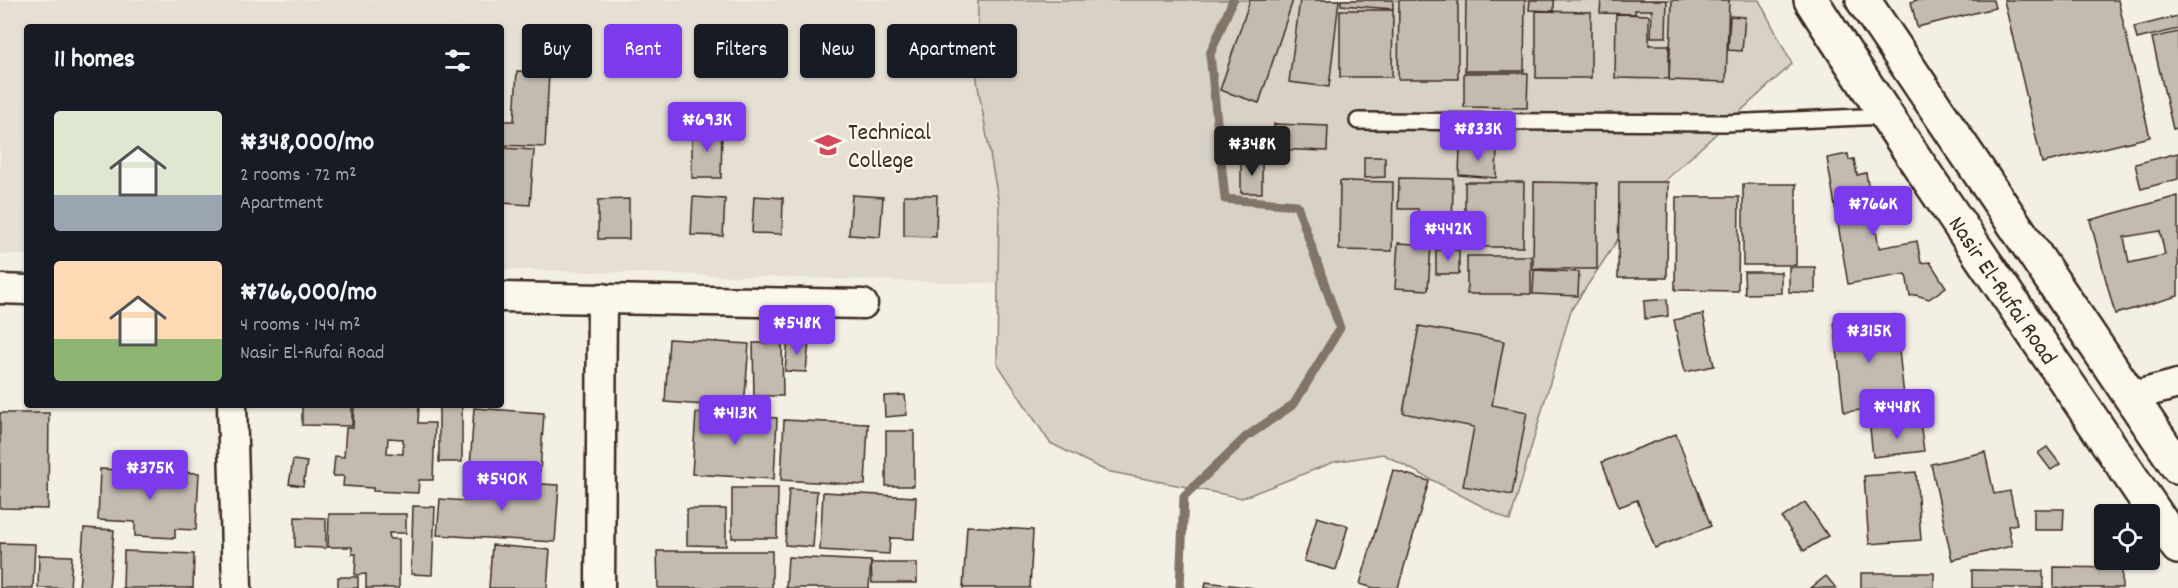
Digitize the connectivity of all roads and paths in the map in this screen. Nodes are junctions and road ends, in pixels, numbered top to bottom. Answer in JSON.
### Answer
{"nodes":[{"id":1,"x":1811,"y":0,"type":"edge"},
{"id":2,"x":1863,"y":0,"type":"edge"},
{"id":3,"x":1885,"y":116,"type":"junction"},
{"id":4,"x":1358,"y":122,"type":"dead end"},
{"id":5,"x":0,"y":289,"type":"edge"},
{"id":6,"x":24,"y":290,"type":"edge"},
{"id":7,"x":504,"y":297,"type":"edge"},
{"id":8,"x":602,"y":298,"type":"junction"},
{"id":9,"x":863,"y":304,"type":"dead end"},
{"id":10,"x":2178,"y":384,"type":"edge"},
{"id":11,"x":2129,"y":397,"type":"junction"},
{"id":12,"x":232,"y":408,"type":"edge"},
{"id":13,"x":2178,"y":467,"type":"edge"},
{"id":14,"x":2178,"y":547,"type":"edge"},
{"id":15,"x":237,"y":588,"type":"edge"},
{"id":16,"x":600,"y":588,"type":"edge"}],
"edges":[{"from":1,"to":3,"type":"main road","name":"Nasir El-Rufai Road"},
{"from":2,"to":11,"type":"main road","name":"Nasir El-Rufai Road"},
{"from":3,"to":4,"type":"lane"},
{"from":3,"to":14,"type":"main road","name":"Nasir El-Rufai Road"},
{"from":5,"to":6,"type":"street"},
{"from":7,"to":8,"type":"street"},
{"from":8,"to":9,"type":"street"},
{"from":8,"to":16,"type":"street"},
{"from":10,"to":11,"type":"street"},
{"from":11,"to":13,"type":"main road","name":"Nasir El-Rufai Road"},
{"from":12,"to":15,"type":"street"}]}
